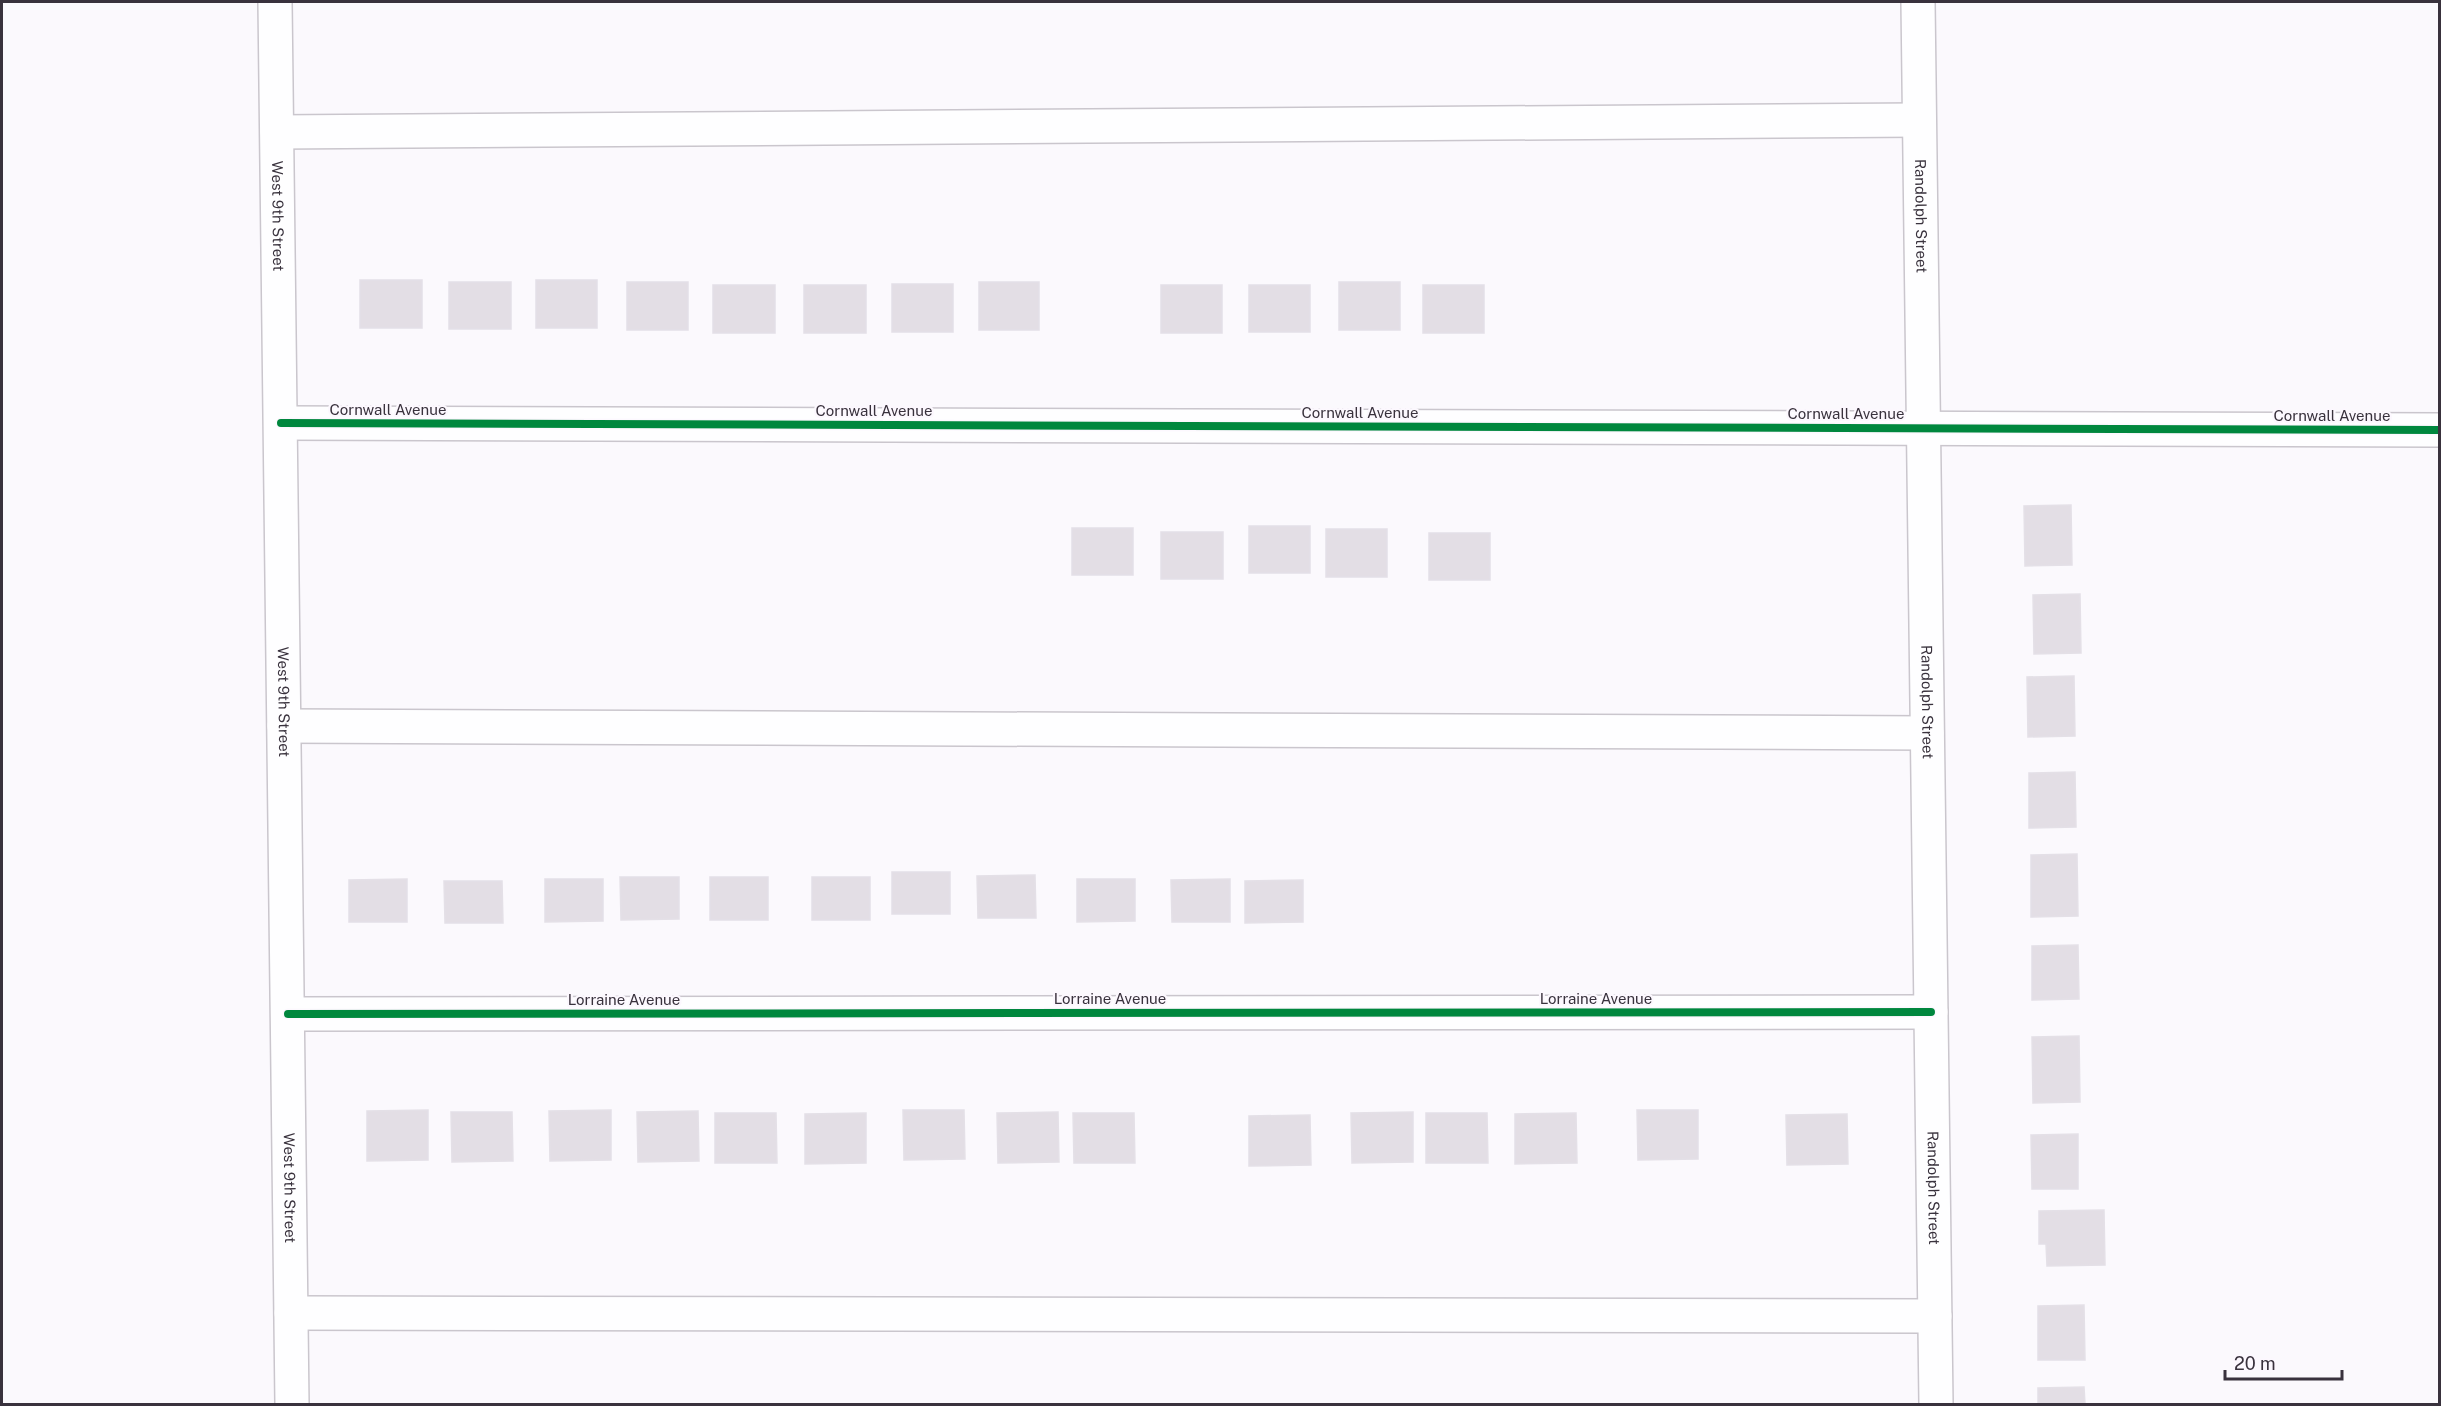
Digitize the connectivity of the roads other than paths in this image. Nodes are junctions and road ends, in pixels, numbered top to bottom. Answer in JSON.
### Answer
{"nodes":[{"id":1,"x":275,"y":2,"type":"edge"},
{"id":2,"x":1918,"y":2,"type":"edge"},
{"id":3,"x":1919,"y":120,"type":"junction"},
{"id":4,"x":277,"y":132,"type":"junction"},
{"id":5,"x":281,"y":423,"type":"junction"},
{"id":6,"x":1924,"y":428,"type":"junction"},
{"id":7,"x":2439,"y":430,"type":"edge"},
{"id":8,"x":284,"y":726,"type":"junction"},
{"id":9,"x":1928,"y":733,"type":"junction"},
{"id":10,"x":1931,"y":1012,"type":"junction"},
{"id":11,"x":288,"y":1014,"type":"junction"},
{"id":12,"x":291,"y":1312,"type":"junction"},
{"id":13,"x":1935,"y":1316,"type":"junction"},
{"id":14,"x":292,"y":1404,"type":"edge"},
{"id":15,"x":1936,"y":1404,"type":"edge"}],
"edges":[{"from":1,"to":4,"type":"street","name":"West 9th Street"},
{"from":2,"to":3,"type":"street","name":"Randolph Street"},
{"from":3,"to":4,"type":"street"},
{"from":3,"to":6,"type":"street","name":"Randolph Street"},
{"from":4,"to":5,"type":"street","name":"West 9th Street"},
{"from":5,"to":6,"type":"street","name":"Cornwall Avenue"},
{"from":5,"to":8,"type":"street","name":"West 9th Street"},
{"from":6,"to":7,"type":"street","name":"Cornwall Avenue"},
{"from":6,"to":9,"type":"street","name":"Randolph Street"},
{"from":8,"to":9,"type":"street"},
{"from":8,"to":11,"type":"street","name":"West 9th Street"},
{"from":9,"to":10,"type":"street","name":"Randolph Street"},
{"from":10,"to":11,"type":"street","name":"Lorraine Avenue"},
{"from":10,"to":13,"type":"street","name":"Randolph Street"},
{"from":11,"to":12,"type":"street","name":"West 9th Street"},
{"from":12,"to":13,"type":"street"},
{"from":12,"to":14,"type":"street","name":"West 9th Street"},
{"from":13,"to":15,"type":"street","name":"Randolph Street"}]}
